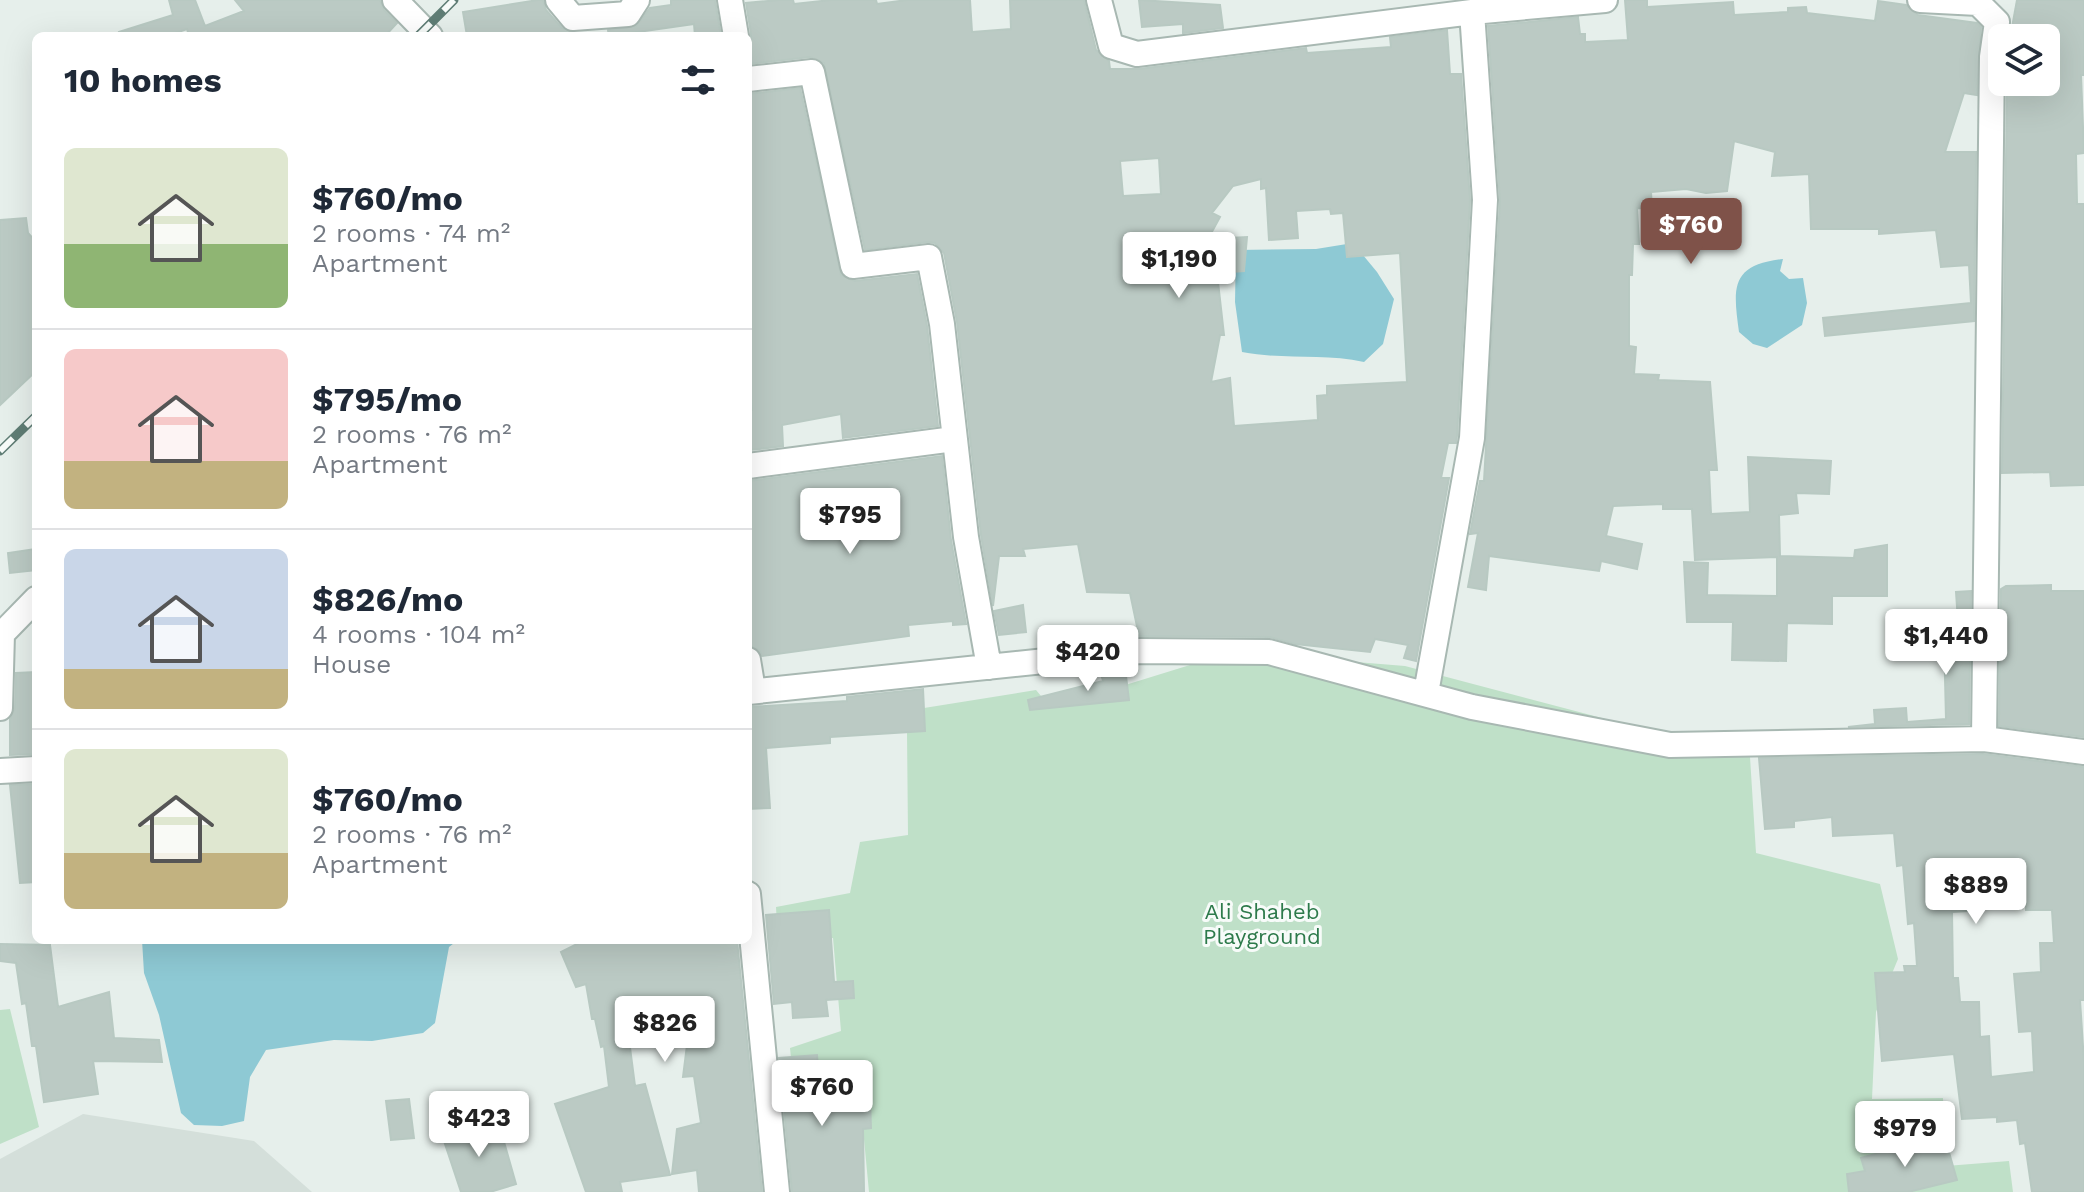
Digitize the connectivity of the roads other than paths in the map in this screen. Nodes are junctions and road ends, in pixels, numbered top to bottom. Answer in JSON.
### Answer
{"nodes":[{"id":1,"x":395,"y":0,"type":"edge"},
{"id":2,"x":558,"y":0,"type":"edge"},
{"id":3,"x":730,"y":0,"type":"edge"},
{"id":4,"x":1099,"y":0,"type":"edge"},
{"id":5,"x":1605,"y":0,"type":"edge"},
{"id":6,"x":1920,"y":0,"type":"edge"},
{"id":7,"x":1472,"y":12,"type":"junction"},
{"id":8,"x":632,"y":17,"type":"edge"},
{"id":9,"x":426,"y":32,"type":"edge"},
{"id":10,"x":735,"y":32,"type":"edge"},
{"id":11,"x":752,"y":79,"type":"edge"},
{"id":12,"x":954,"y":439,"type":"junction"},
{"id":13,"x":752,"y":465,"type":"edge"},
{"id":14,"x":32,"y":603,"type":"edge"},
{"id":15,"x":1,"y":635,"type":"edge"},
{"id":16,"x":989,"y":667,"type":"junction"},
{"id":17,"x":752,"y":691,"type":"edge"},
{"id":18,"x":1426,"y":693,"type":"junction"},
{"id":19,"x":0,"y":708,"type":"edge"},
{"id":20,"x":1984,"y":739,"type":"junction"},
{"id":21,"x":2084,"y":752,"type":"edge"},
{"id":22,"x":32,"y":769,"type":"edge"},
{"id":23,"x":0,"y":771,"type":"edge"},
{"id":24,"x":752,"y":935,"type":"edge"},
{"id":25,"x":777,"y":1192,"type":"edge"}],
"edges":[{"from":1,"to":9,"type":"street"},
{"from":2,"to":8,"type":"street"},
{"from":3,"to":10,"type":"street"},
{"from":4,"to":7,"type":"street"},
{"from":5,"to":7,"type":"street"},
{"from":6,"to":20,"type":"street"},
{"from":7,"to":18,"type":"street"},
{"from":11,"to":12,"type":"street"},
{"from":12,"to":13,"type":"street"},
{"from":12,"to":16,"type":"street"},
{"from":14,"to":15,"type":"street"},
{"from":15,"to":19,"type":"street"},
{"from":16,"to":17,"type":"street"},
{"from":16,"to":18,"type":"street"},
{"from":18,"to":20,"type":"street"},
{"from":20,"to":21,"type":"street"},
{"from":22,"to":23,"type":"street"},
{"from":24,"to":25,"type":"street"}]}
